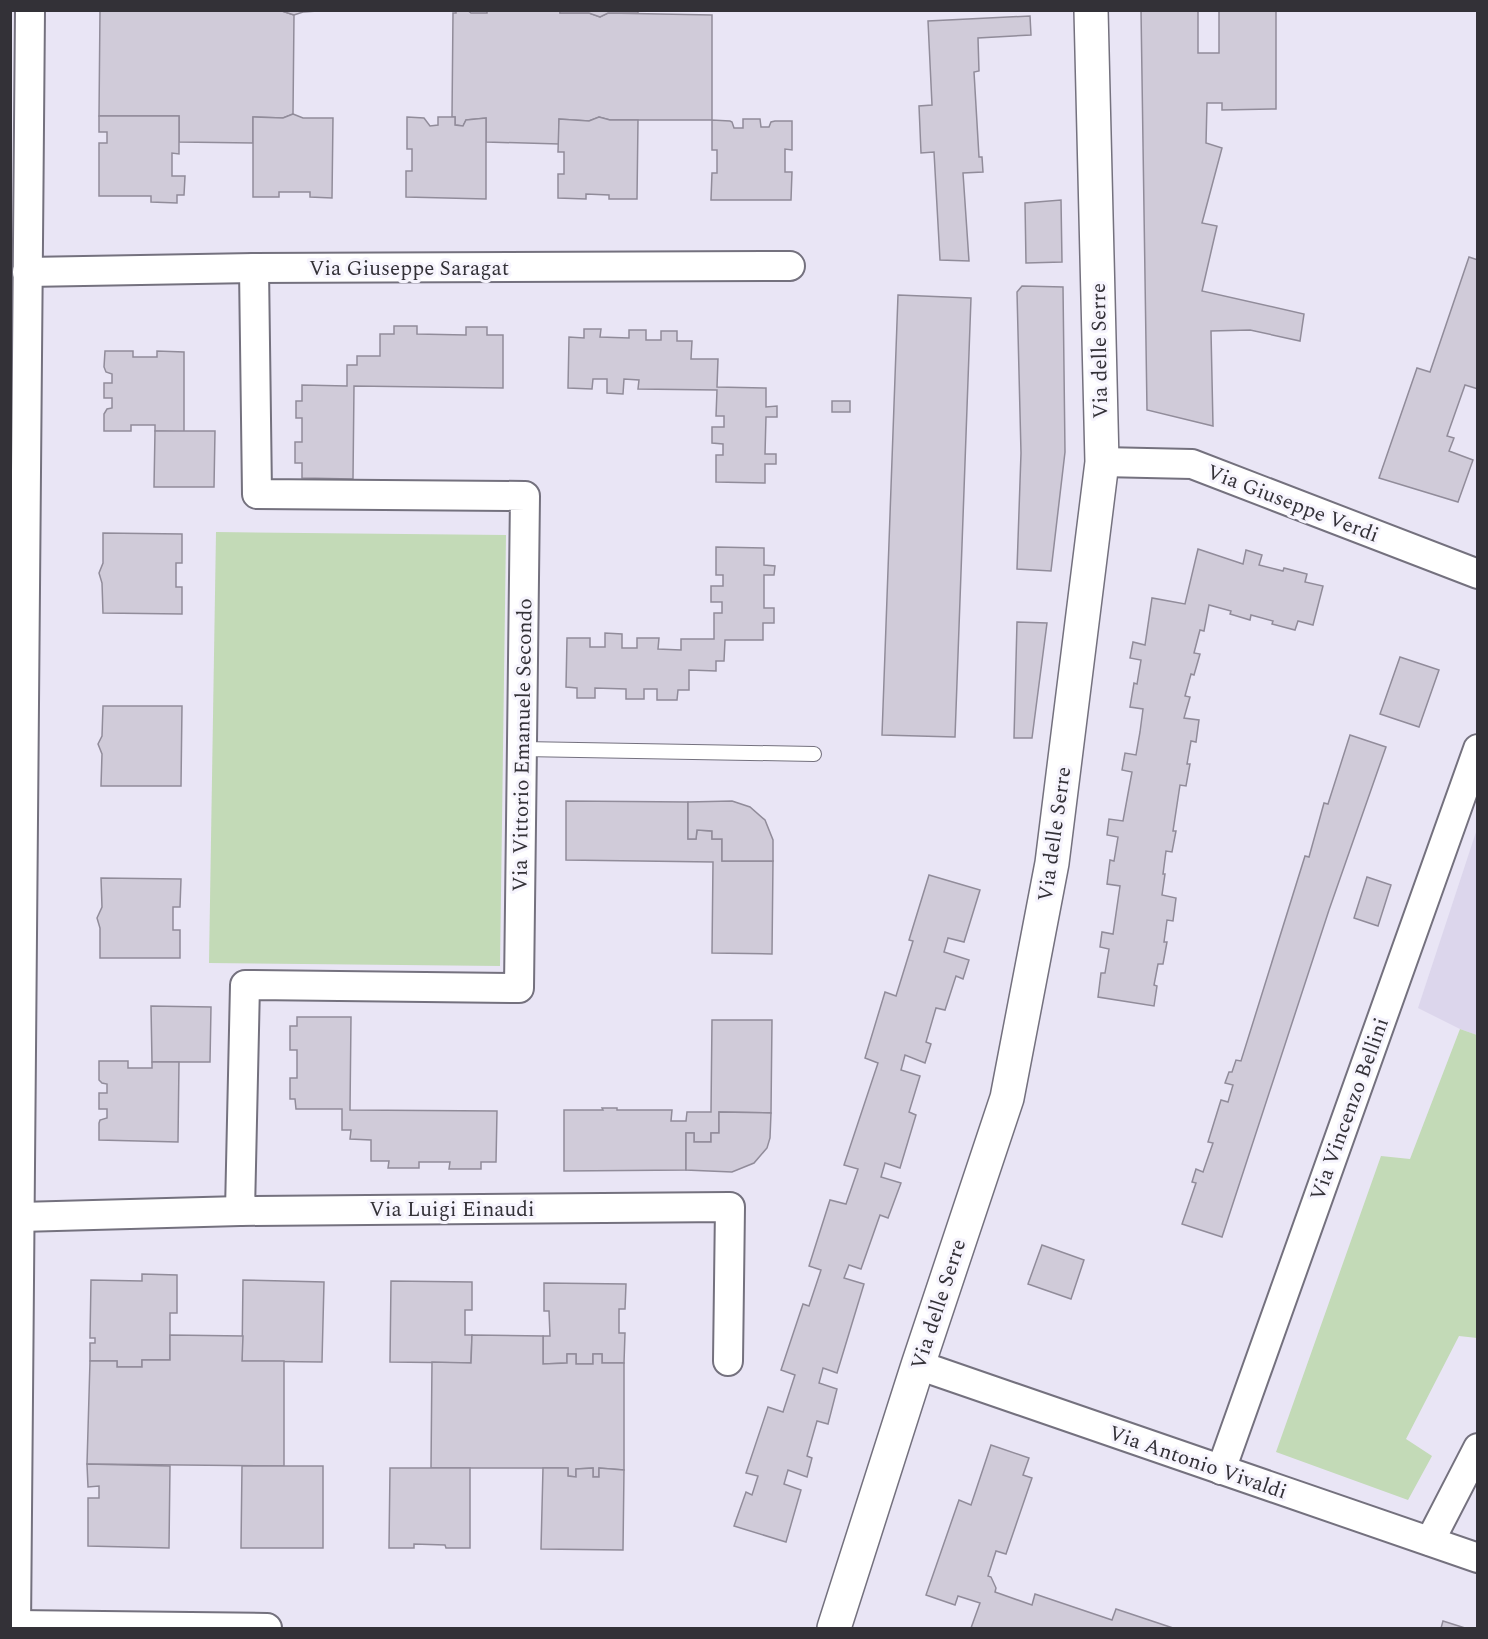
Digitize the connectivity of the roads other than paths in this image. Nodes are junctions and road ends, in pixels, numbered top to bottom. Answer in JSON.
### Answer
{"nodes":[{"id":1,"x":30,"y":10,"type":"edge"},
{"id":2,"x":1092,"y":10,"type":"edge"},
{"id":3,"x":790,"y":266,"type":"dead end"},
{"id":4,"x":254,"y":268,"type":"junction"},
{"id":5,"x":27,"y":272,"type":"junction"},
{"id":6,"x":1102,"y":462,"type":"junction"},
{"id":7,"x":1478,"y":574,"type":"edge"},
{"id":8,"x":522,"y":749,"type":"junction"},
{"id":9,"x":1478,"y":749,"type":"edge"},
{"id":10,"x":814,"y":754,"type":"dead end"},
{"id":11,"x":240,"y":1211,"type":"junction"},
{"id":12,"x":20,"y":1217,"type":"junction"},
{"id":13,"x":728,"y":1360,"type":"dead end"},
{"id":14,"x":918,"y":1365,"type":"junction"},
{"id":15,"x":1478,"y":1448,"type":"edge"},
{"id":16,"x":13,"y":1455,"type":"edge"},
{"id":17,"x":1221,"y":1470,"type":"junction"},
{"id":18,"x":1430,"y":1541,"type":"junction"},
{"id":19,"x":1478,"y":1558,"type":"edge"},
{"id":20,"x":16,"y":1627,"type":"edge"},
{"id":21,"x":267,"y":1629,"type":"edge"},
{"id":22,"x":834,"y":1629,"type":"edge"}],
"edges":[{"from":1,"to":5,"type":"street"},
{"from":2,"to":6,"type":"street","name":"Via delle Serre"},
{"from":3,"to":4,"type":"street","name":"Via Giuseppe Saragat"},
{"from":4,"to":5,"type":"street","name":"Via Giuseppe Saragat"},
{"from":4,"to":8,"type":"street","name":"Via Vittorio Emanuele Secondo"},
{"from":5,"to":12,"type":"street"},
{"from":6,"to":7,"type":"street","name":"Via Giuseppe Verdi"},
{"from":6,"to":14,"type":"street","name":"Via delle Serre"},
{"from":8,"to":10,"type":"lane"},
{"from":8,"to":11,"type":"street","name":"Via Vittorio Emanuele Secondo"},
{"from":9,"to":17,"type":"street","name":"Via Vincenzo Bellini"},
{"from":11,"to":12,"type":"street","name":"Via Luigi Einaudi"},
{"from":11,"to":13,"type":"street","name":"Via Luigi Einaudi"},
{"from":12,"to":16,"type":"street"},
{"from":14,"to":17,"type":"street","name":"Via Antonio Vivaldi"},
{"from":14,"to":22,"type":"street","name":"Via delle Serre"},
{"from":15,"to":18,"type":"street"},
{"from":16,"to":20,"type":"street"},
{"from":17,"to":18,"type":"street","name":"Via Antonio Vivaldi"},
{"from":18,"to":19,"type":"street","name":"Via Antonio Vivaldi"},
{"from":20,"to":21,"type":"street"}]}
